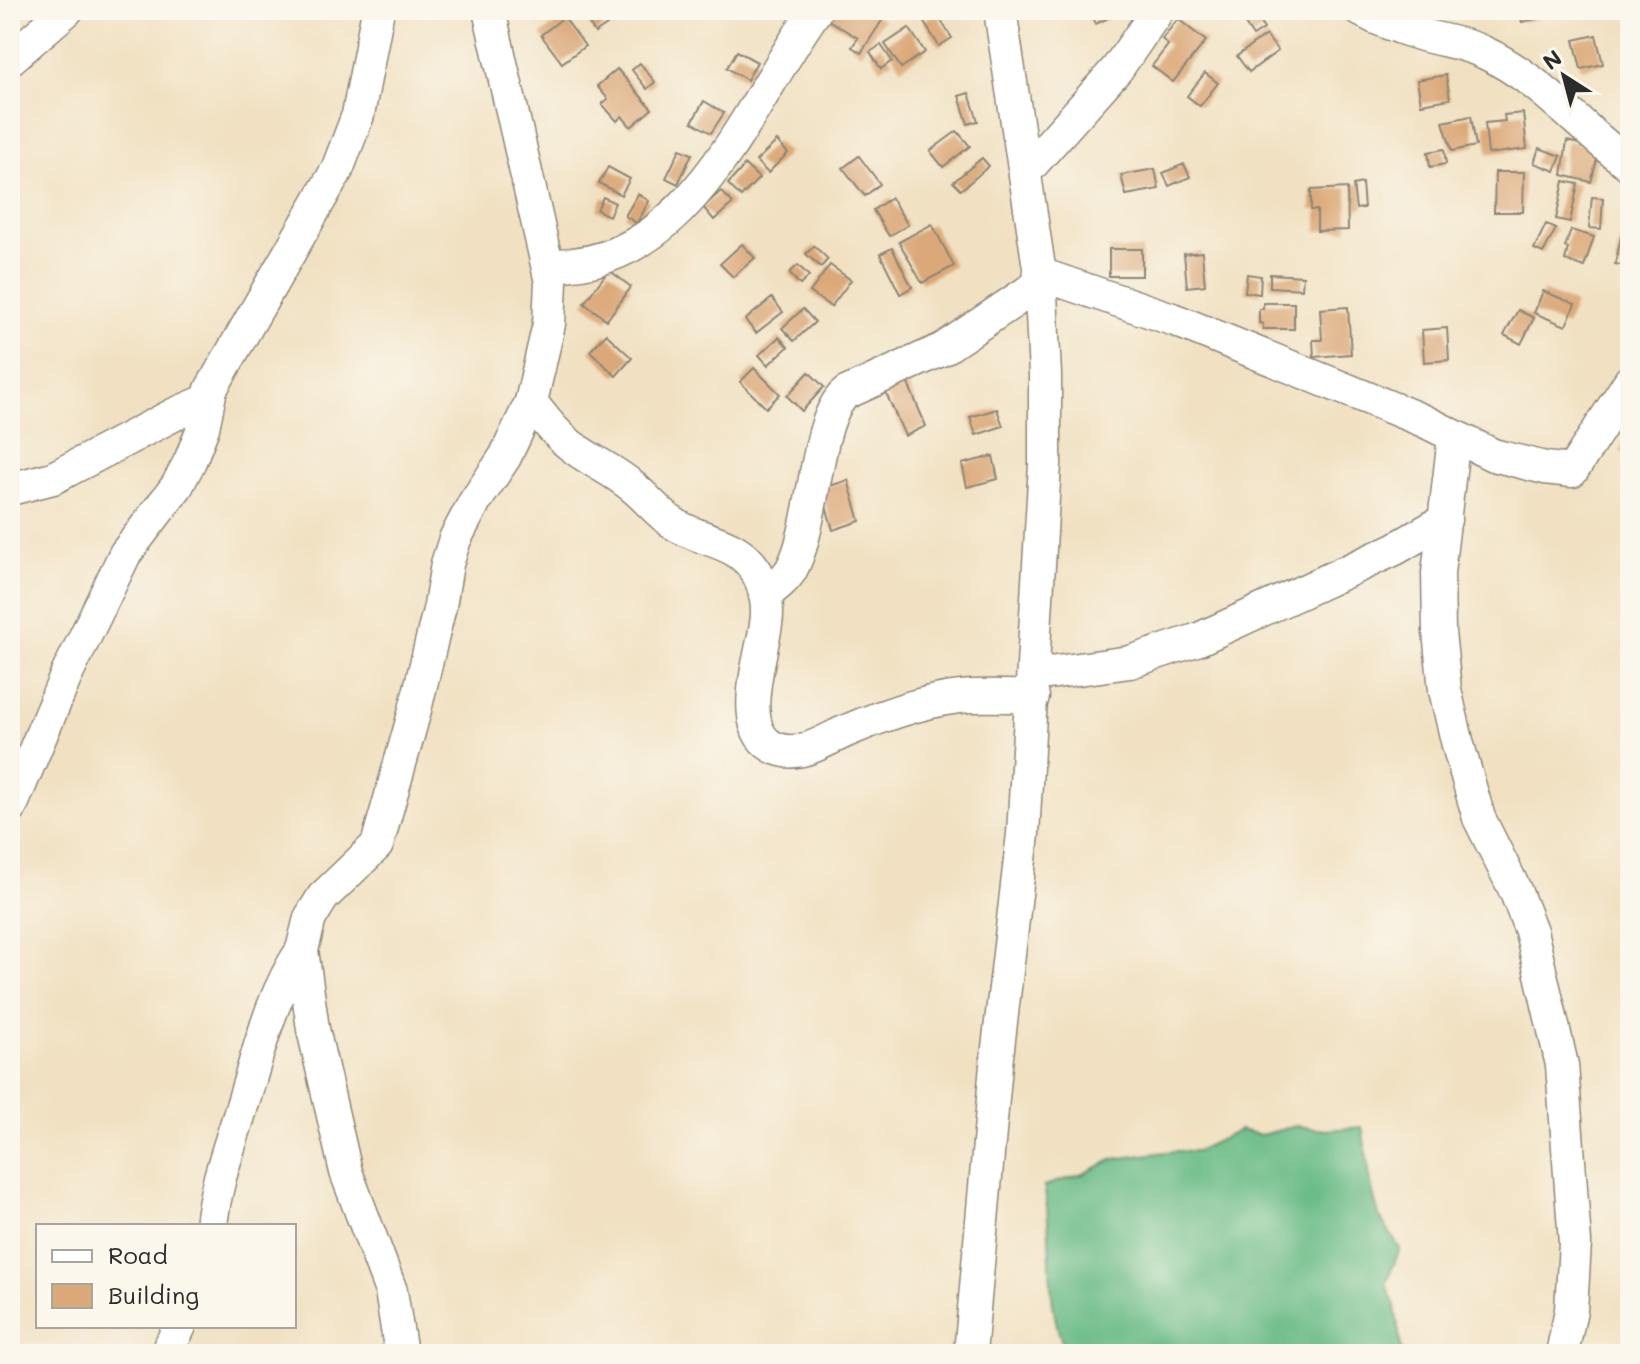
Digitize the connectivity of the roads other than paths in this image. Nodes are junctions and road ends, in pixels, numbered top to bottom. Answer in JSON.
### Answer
{"nodes":[{"id":1,"x":67,"y":10,"type":"edge"},
{"id":2,"x":378,"y":10,"type":"edge"},
{"id":3,"x":489,"y":10,"type":"edge"},
{"id":4,"x":816,"y":10,"type":"edge"},
{"id":5,"x":1000,"y":10,"type":"edge"},
{"id":6,"x":1158,"y":10,"type":"edge"},
{"id":7,"x":1360,"y":10,"type":"edge"},
{"id":8,"x":10,"y":59,"type":"edge"},
{"id":9,"x":1630,"y":165,"type":"edge"},
{"id":10,"x":1025,"y":172,"type":"junction"},
{"id":11,"x":549,"y":265,"type":"junction"},
{"id":12,"x":1040,"y":279,"type":"junction"},
{"id":13,"x":1630,"y":381,"type":"edge"},
{"id":14,"x":208,"y":400,"type":"junction"},
{"id":15,"x":531,"y":402,"type":"junction"},
{"id":16,"x":1454,"y":437,"type":"junction"},
{"id":17,"x":10,"y":489,"type":"edge"},
{"id":18,"x":1445,"y":520,"type":"junction"},
{"id":19,"x":765,"y":595,"type":"junction"},
{"id":20,"x":1033,"y":686,"type":"junction"},
{"id":21,"x":10,"y":809,"type":"edge"},
{"id":22,"x":302,"y":950,"type":"junction"},
{"id":23,"x":211,"y":1224,"type":"edge"},
{"id":24,"x":179,"y":1328,"type":"edge"},
{"id":25,"x":166,"y":1354,"type":"edge"},
{"id":26,"x":401,"y":1354,"type":"edge"},
{"id":27,"x":970,"y":1354,"type":"edge"},
{"id":28,"x":1562,"y":1354,"type":"edge"}],
"edges":[{"from":1,"to":8,"type":"street"},
{"from":2,"to":14,"type":"street"},
{"from":3,"to":11,"type":"street"},
{"from":4,"to":11,"type":"street"},
{"from":5,"to":10,"type":"street"},
{"from":6,"to":10,"type":"street"},
{"from":7,"to":9,"type":"street"},
{"from":10,"to":12,"type":"street"},
{"from":11,"to":15,"type":"street"},
{"from":12,"to":16,"type":"street"},
{"from":12,"to":19,"type":"street"},
{"from":12,"to":20,"type":"street"},
{"from":13,"to":16,"type":"street"},
{"from":14,"to":17,"type":"street"},
{"from":14,"to":21,"type":"street"},
{"from":15,"to":19,"type":"street"},
{"from":15,"to":22,"type":"street"},
{"from":16,"to":18,"type":"street"},
{"from":18,"to":20,"type":"street"},
{"from":18,"to":28,"type":"street"},
{"from":19,"to":20,"type":"street"},
{"from":20,"to":27,"type":"street"},
{"from":22,"to":23,"type":"street"},
{"from":22,"to":26,"type":"street"},
{"from":24,"to":25,"type":"street"}]}
